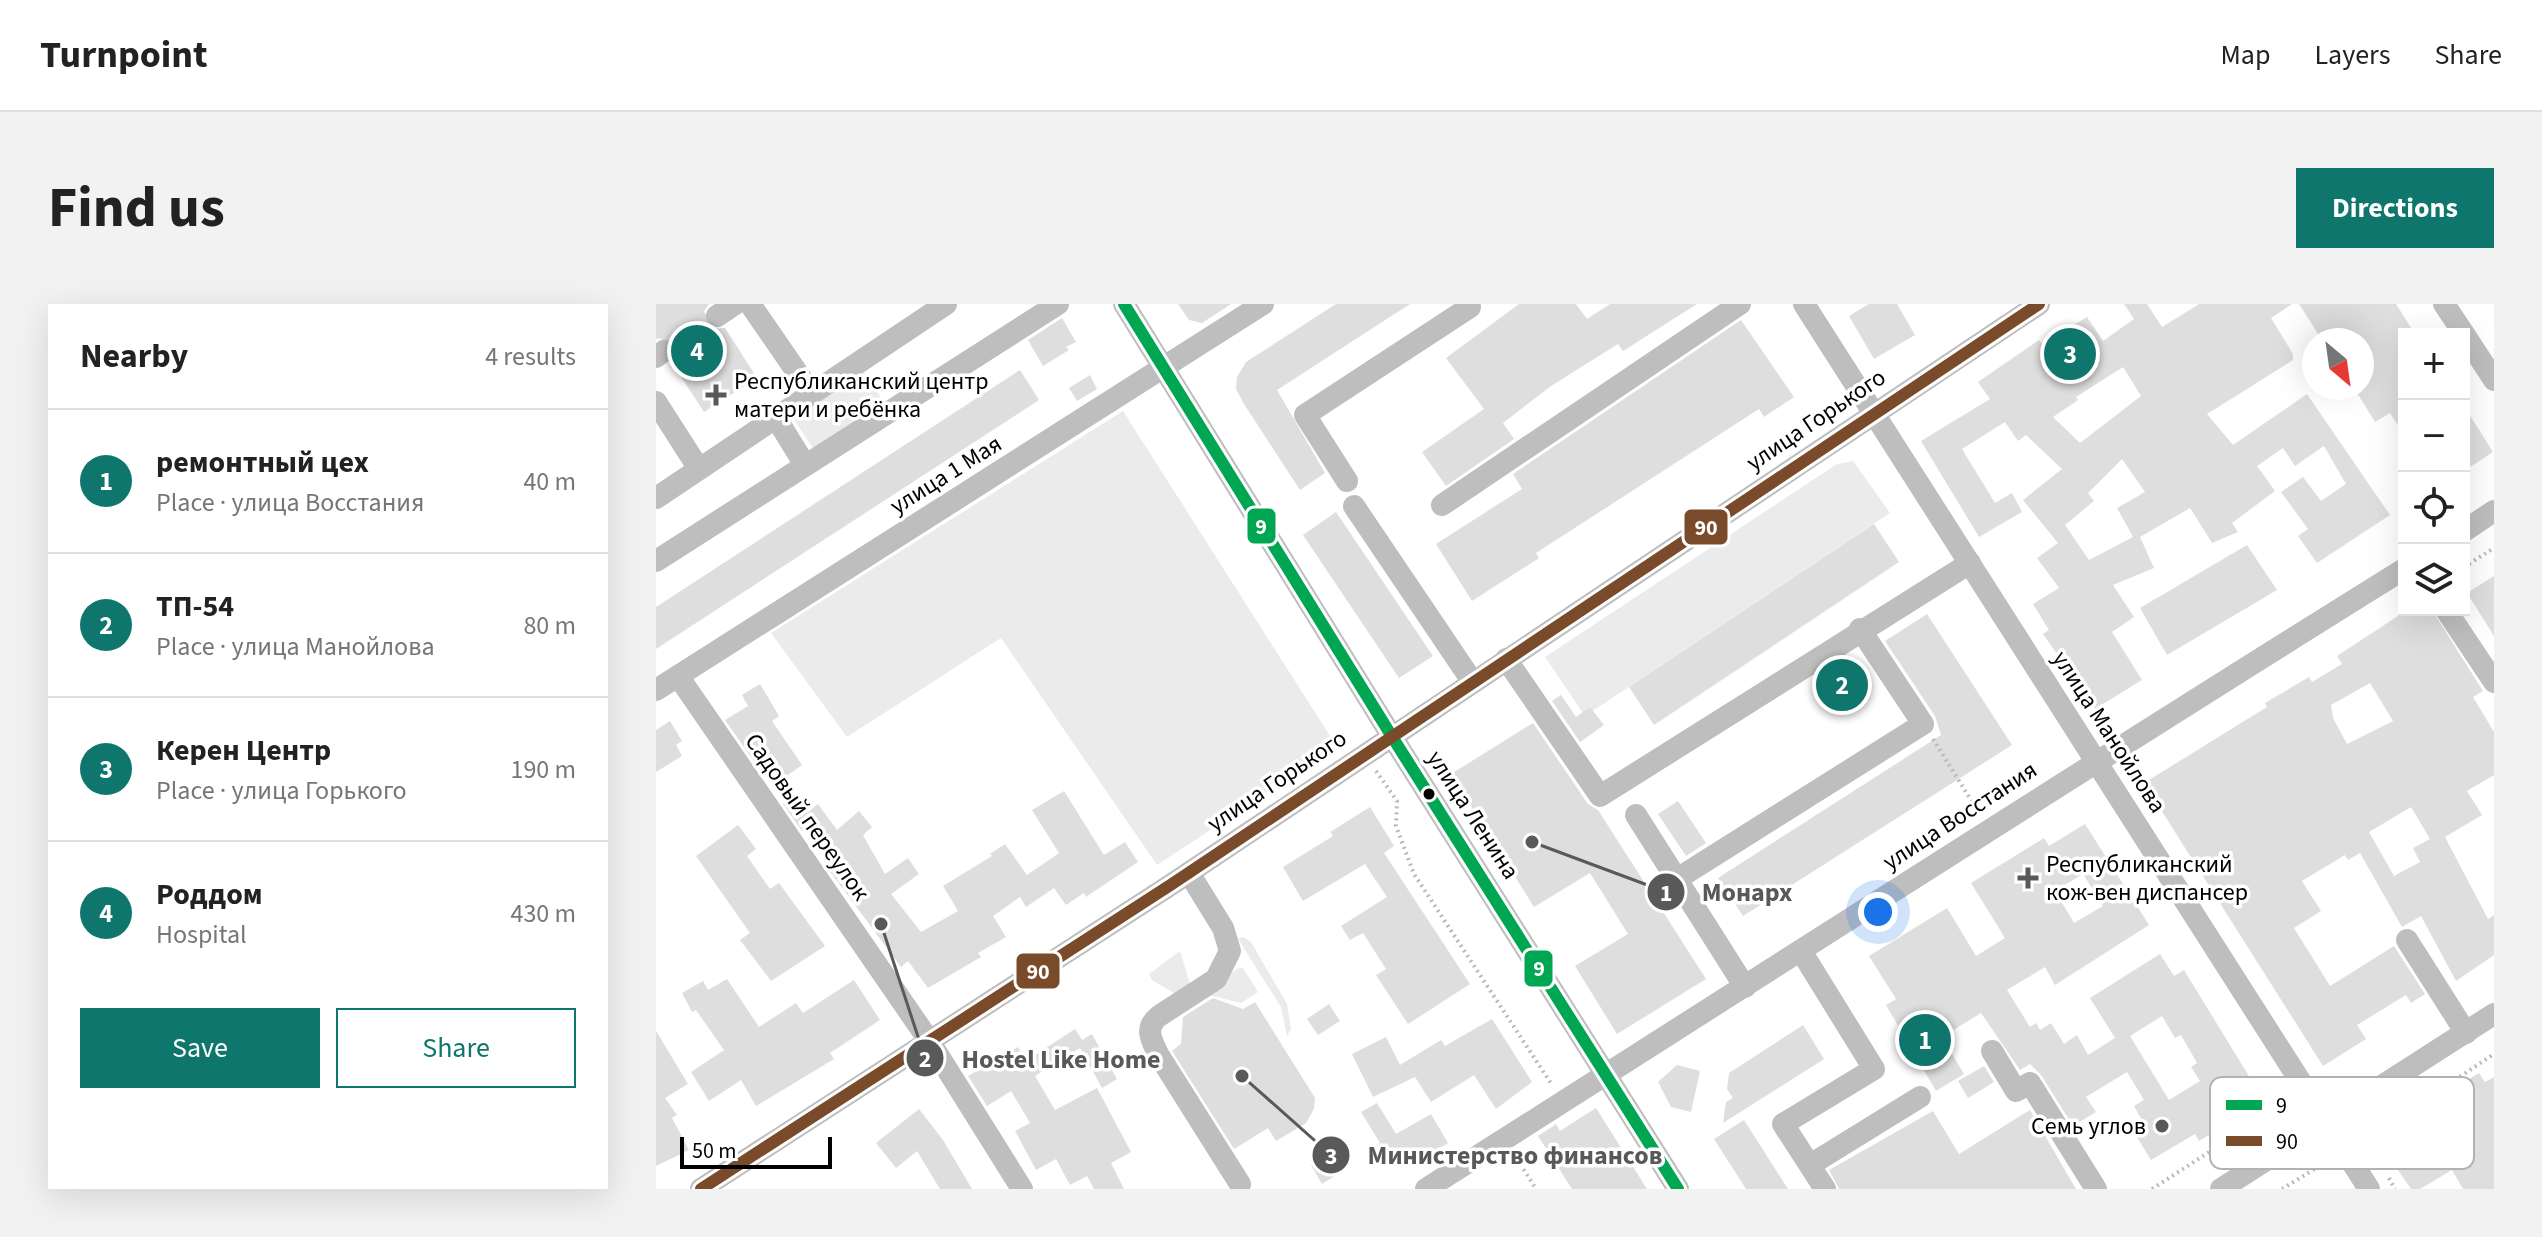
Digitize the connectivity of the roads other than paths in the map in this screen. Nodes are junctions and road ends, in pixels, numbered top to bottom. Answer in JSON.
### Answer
{"nodes":[{"id":1,"x":750,"y":304,"type":"edge"},
{"id":2,"x":946,"y":304,"type":"edge"},
{"id":3,"x":1058,"y":304,"type":"edge"},
{"id":4,"x":1124,"y":304,"type":"edge"},
{"id":5,"x":1263,"y":304,"type":"edge"},
{"id":6,"x":1468,"y":304,"type":"edge"},
{"id":7,"x":1740,"y":304,"type":"edge"},
{"id":8,"x":1804,"y":304,"type":"edge"},
{"id":9,"x":2039,"y":304,"type":"edge"},
{"id":10,"x":2444,"y":304,"type":"edge"},
{"id":11,"x":2460,"y":328,"type":"edge"},
{"id":12,"x":2470,"y":343,"type":"edge"},
{"id":13,"x":1163,"y":368,"type":"junction"},
{"id":14,"x":2494,"y":380,"type":"edge"},
{"id":15,"x":812,"y":394,"type":"junction"},
{"id":16,"x":656,"y":402,"type":"edge"},
{"id":17,"x":1874,"y":413,"type":"junction"},
{"id":18,"x":776,"y":418,"type":"junction"},
{"id":19,"x":805,"y":465,"type":"junction"},
{"id":20,"x":699,"y":469,"type":"junction"},
{"id":21,"x":1347,"y":481,"type":"dead end"},
{"id":22,"x":656,"y":498,"type":"edge"},
{"id":23,"x":1442,"y":505,"type":"dead end"},
{"id":24,"x":1354,"y":506,"type":"dead end"},
{"id":25,"x":2494,"y":511,"type":"edge"},
{"id":26,"x":2470,"y":527,"type":"edge"},
{"id":27,"x":656,"y":561,"type":"edge"},
{"id":28,"x":1970,"y":563,"type":"junction"},
{"id":29,"x":2398,"y":573,"type":"edge"},
{"id":30,"x":2450,"y":616,"type":"edge"},
{"id":31,"x":1860,"y":629,"type":"junction"},
{"id":32,"x":1506,"y":659,"type":"junction"},
{"id":33,"x":678,"y":676,"type":"junction"},
{"id":34,"x":1472,"y":681,"type":"junction"},
{"id":35,"x":2494,"y":682,"type":"edge"},
{"id":36,"x":656,"y":690,"type":"edge"},
{"id":37,"x":1391,"y":735,"type":"junction"},
{"id":38,"x":2096,"y":760,"type":"junction"},
{"id":39,"x":1636,"y":815,"type":"dead end"},
{"id":40,"x":1189,"y":873,"type":"junction"},
{"id":41,"x":1677,"y":879,"type":"junction"},
{"id":42,"x":2407,"y":940,"type":"dead end"},
{"id":43,"x":1801,"y":951,"type":"junction"},
{"id":44,"x":1745,"y":987,"type":"junction"},
{"id":45,"x":2494,"y":1014,"type":"edge"},
{"id":46,"x":2466,"y":1033,"type":"junction"},
{"id":47,"x":930,"y":1042,"type":"junction"},
{"id":48,"x":1992,"y":1051,"type":"dead end"},
{"id":49,"x":1607,"y":1072,"type":"junction"},
{"id":50,"x":2299,"y":1077,"type":"edge"},
{"id":51,"x":2398,"y":1077,"type":"edge"},
{"id":52,"x":1920,"y":1097,"type":"dead end"},
{"id":53,"x":1810,"y":1165,"type":"junction"},
{"id":54,"x":2253,"y":1169,"type":"edge"},
{"id":55,"x":2357,"y":1169,"type":"edge"},
{"id":56,"x":1450,"y":1182,"type":"edge"},
{"id":57,"x":1240,"y":1184,"type":"dead end"},
{"id":58,"x":701,"y":1189,"type":"edge"},
{"id":59,"x":1022,"y":1189,"type":"edge"},
{"id":60,"x":1426,"y":1189,"type":"edge"},
{"id":61,"x":1678,"y":1189,"type":"edge"},
{"id":62,"x":1825,"y":1189,"type":"edge"},
{"id":63,"x":2096,"y":1189,"type":"edge"},
{"id":64,"x":2221,"y":1189,"type":"edge"},
{"id":65,"x":2369,"y":1189,"type":"edge"}],
"edges":[{"from":1,"to":15,"type":"street"},
{"from":2,"to":15,"type":"street"},
{"from":3,"to":19,"type":"street"},
{"from":4,"to":13,"type":"street","name":"улица Ленина"},
{"from":5,"to":13,"type":"street","name":"улица 1 Мая"},
{"from":6,"to":21,"type":"street"},
{"from":7,"to":23,"type":"street"},
{"from":8,"to":17,"type":"street","name":"улица Манойлова"},
{"from":9,"to":17,"type":"street","name":"улица Горького"},
{"from":10,"to":11,"type":"street"},
{"from":12,"to":14,"type":"street"},
{"from":13,"to":33,"type":"street","name":"улица 1 Мая"},
{"from":13,"to":37,"type":"street","name":"улица Ленина"},
{"from":15,"to":18,"type":"street"},
{"from":16,"to":20,"type":"street"},
{"from":17,"to":28,"type":"street","name":"улица Манойлова"},
{"from":17,"to":32,"type":"street","name":"улица Горького"},
{"from":18,"to":19,"type":"street"},
{"from":18,"to":20,"type":"street"},
{"from":19,"to":27,"type":"street"},
{"from":20,"to":22,"type":"street"},
{"from":24,"to":34,"type":"street"},
{"from":25,"to":26,"type":"street"},
{"from":28,"to":31,"type":"street"},
{"from":28,"to":38,"type":"street","name":"улица Манойлова"},
{"from":29,"to":38,"type":"street","name":"улица Восстания"},
{"from":30,"to":35,"type":"street"},
{"from":31,"to":32,"type":"street"},
{"from":31,"to":41,"type":"street"},
{"from":32,"to":34,"type":"street","name":"улица Горького"},
{"from":33,"to":36,"type":"street","name":"улица 1 Мая"},
{"from":33,"to":47,"type":"street","name":"Садовый переулок"},
{"from":34,"to":37,"type":"street","name":"улица Горького"},
{"from":37,"to":40,"type":"street","name":"улица Горького"},
{"from":37,"to":49,"type":"street","name":"улица Ленина"},
{"from":38,"to":43,"type":"street","name":"улица Восстания"},
{"from":38,"to":50,"type":"street","name":"улица Манойлова"},
{"from":39,"to":41,"type":"street"},
{"from":40,"to":47,"type":"street","name":"улица Горького"},
{"from":40,"to":57,"type":"street"},
{"from":41,"to":44,"type":"street"},
{"from":42,"to":46,"type":"street"},
{"from":43,"to":44,"type":"street","name":"улица Восстания"},
{"from":43,"to":53,"type":"street"},
{"from":44,"to":49,"type":"street","name":"улица Восстания"},
{"from":45,"to":46,"type":"street"},
{"from":46,"to":51,"type":"street"},
{"from":47,"to":58,"type":"street","name":"улица Горького"},
{"from":47,"to":59,"type":"street","name":"Садовый переулок"},
{"from":48,"to":63,"type":"street"},
{"from":49,"to":56,"type":"street","name":"улица Восстания"},
{"from":49,"to":61,"type":"street","name":"улица Ленина"},
{"from":52,"to":53,"type":"street"},
{"from":53,"to":62,"type":"street"},
{"from":54,"to":64,"type":"street"},
{"from":55,"to":65,"type":"street","name":"улица Манойлова"},
{"from":56,"to":60,"type":"street","name":"улица Восстания"}]}
